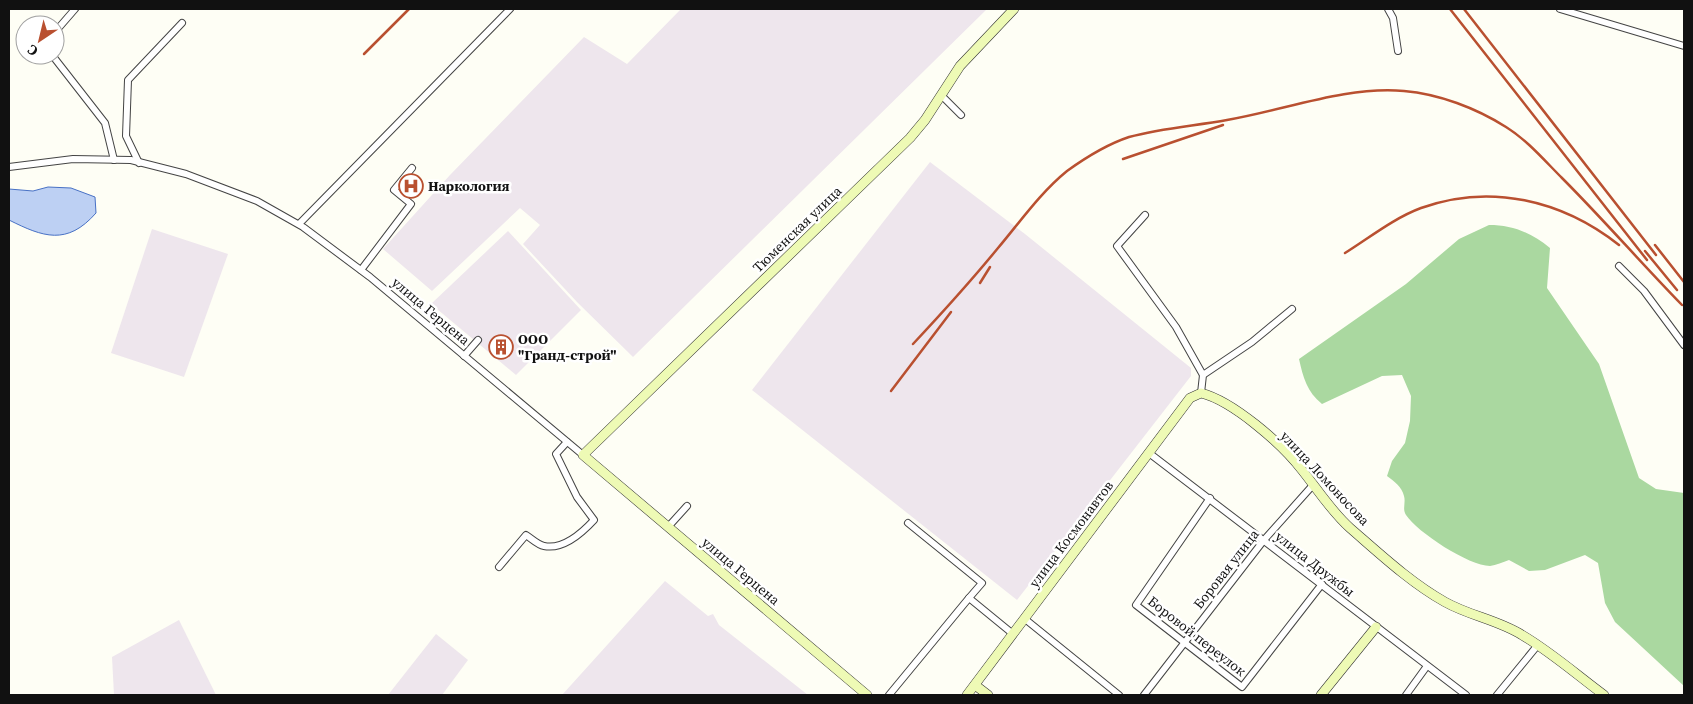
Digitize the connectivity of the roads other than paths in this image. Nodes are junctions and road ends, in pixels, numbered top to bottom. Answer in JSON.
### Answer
{"nodes":[{"id":1,"x":75,"y":9,"type":"edge"},
{"id":2,"x":510,"y":9,"type":"edge"},
{"id":3,"x":1014,"y":9,"type":"edge"},
{"id":4,"x":1388,"y":9,"type":"edge"},
{"id":5,"x":1560,"y":9,"type":"edge"},
{"id":6,"x":65,"y":20,"type":"edge"},
{"id":7,"x":182,"y":23,"type":"dead end"},
{"id":8,"x":1684,"y":46,"type":"edge"},
{"id":9,"x":1398,"y":51,"type":"dead end"},
{"id":10,"x":60,"y":65,"type":"edge"},
{"id":11,"x":941,"y":95,"type":"junction"},
{"id":12,"x":962,"y":115,"type":"dead end"},
{"id":13,"x":114,"y":160,"type":"junction"},
{"id":14,"x":139,"y":163,"type":"junction"},
{"id":15,"x":9,"y":167,"type":"edge"},
{"id":16,"x":412,"y":168,"type":"dead end"},
{"id":17,"x":1145,"y":215,"type":"dead end"},
{"id":18,"x":299,"y":224,"type":"junction"},
{"id":19,"x":1619,"y":266,"type":"dead end"},
{"id":20,"x":361,"y":270,"type":"junction"},
{"id":21,"x":1292,"y":309,"type":"dead end"},
{"id":22,"x":478,"y":340,"type":"dead end"},
{"id":23,"x":1684,"y":345,"type":"edge"},
{"id":24,"x":464,"y":356,"type":"junction"},
{"id":25,"x":1203,"y":375,"type":"junction"},
{"id":26,"x":1201,"y":393,"type":"junction"},
{"id":27,"x":567,"y":442,"type":"junction"},
{"id":28,"x":1149,"y":453,"type":"junction"},
{"id":29,"x":583,"y":455,"type":"junction"},
{"id":30,"x":1313,"y":485,"type":"junction"},
{"id":31,"x":1210,"y":498,"type":"junction"},
{"id":32,"x":687,"y":506,"type":"dead end"},
{"id":33,"x":908,"y":523,"type":"dead end"},
{"id":34,"x":668,"y":527,"type":"junction"},
{"id":35,"x":1264,"y":540,"type":"junction"},
{"id":36,"x":499,"y":567,"type":"dead end"},
{"id":37,"x":1322,"y":584,"type":"junction"},
{"id":38,"x":969,"y":598,"type":"junction"},
{"id":39,"x":1025,"y":619,"type":"junction"},
{"id":40,"x":1376,"y":626,"type":"junction"},
{"id":41,"x":1013,"y":634,"type":"junction"},
{"id":42,"x":1184,"y":643,"type":"junction"},
{"id":43,"x":1537,"y":646,"type":"junction"},
{"id":44,"x":1427,"y":666,"type":"junction"},
{"id":45,"x":975,"y":685,"type":"junction"},
{"id":46,"x":866,"y":695,"type":"edge"},
{"id":47,"x":890,"y":695,"type":"edge"},
{"id":48,"x":967,"y":695,"type":"edge"},
{"id":49,"x":988,"y":695,"type":"edge"},
{"id":50,"x":1119,"y":695,"type":"edge"},
{"id":51,"x":1144,"y":695,"type":"edge"},
{"id":52,"x":1321,"y":695,"type":"edge"},
{"id":53,"x":1406,"y":695,"type":"edge"},
{"id":54,"x":1466,"y":695,"type":"edge"},
{"id":55,"x":1497,"y":695,"type":"edge"},
{"id":56,"x":1604,"y":695,"type":"edge"}],
"edges":[{"from":1,"to":6,"type":"street"},
{"from":2,"to":18,"type":"street"},
{"from":3,"to":11,"type":"street","name":"Тюменская улица"},
{"from":4,"to":9,"type":"street"},
{"from":5,"to":8,"type":"street"},
{"from":7,"to":14,"type":"street"},
{"from":10,"to":13,"type":"street"},
{"from":11,"to":12,"type":"street"},
{"from":11,"to":29,"type":"street","name":"Тюменская улица"},
{"from":13,"to":14,"type":"street","name":"улица Герцена"},
{"from":13,"to":15,"type":"street","name":"улица Герцена"},
{"from":14,"to":18,"type":"street","name":"улица Герцена"},
{"from":16,"to":20,"type":"street"},
{"from":17,"to":25,"type":"street"},
{"from":18,"to":20,"type":"street","name":"улица Герцена"},
{"from":19,"to":23,"type":"street"},
{"from":20,"to":24,"type":"street","name":"улица Герцена"},
{"from":21,"to":25,"type":"street"},
{"from":22,"to":24,"type":"street"},
{"from":24,"to":27,"type":"street","name":"улица Герцена"},
{"from":25,"to":26,"type":"street"},
{"from":26,"to":28,"type":"street","name":"улица Космонавтов"},
{"from":26,"to":30,"type":"street","name":"улица Ломоносова"},
{"from":27,"to":29,"type":"street","name":"улица Герцена"},
{"from":27,"to":36,"type":"street"},
{"from":28,"to":31,"type":"street","name":"улица Дружбы"},
{"from":28,"to":39,"type":"street","name":"улица Космонавтов"},
{"from":29,"to":34,"type":"street","name":"улица Герцена"},
{"from":30,"to":35,"type":"street","name":"Боровая улица"},
{"from":30,"to":43,"type":"street","name":"улица Ломоносова"},
{"from":31,"to":35,"type":"street","name":"улица Дружбы"},
{"from":31,"to":42,"type":"street","name":"Боровой переулок"},
{"from":32,"to":34,"type":"street"},
{"from":33,"to":38,"type":"street"},
{"from":34,"to":46,"type":"street","name":"улица Герцена"},
{"from":35,"to":37,"type":"street","name":"улица Дружбы"},
{"from":35,"to":42,"type":"street","name":"Боровая улица"},
{"from":37,"to":40,"type":"street","name":"улица Дружбы"},
{"from":37,"to":42,"type":"street","name":"Боровой переулок"},
{"from":38,"to":41,"type":"street"},
{"from":38,"to":47,"type":"street"},
{"from":39,"to":41,"type":"street","name":"улица Космонавтов"},
{"from":39,"to":50,"type":"street"},
{"from":40,"to":44,"type":"street","name":"улица Дружбы"},
{"from":40,"to":52,"type":"street"},
{"from":41,"to":45,"type":"street","name":"улица Космонавтов"},
{"from":42,"to":51,"type":"street","name":"Боровая улица"},
{"from":43,"to":55,"type":"street"},
{"from":43,"to":56,"type":"street","name":"улица Ломоносова"},
{"from":44,"to":53,"type":"street"},
{"from":44,"to":54,"type":"street","name":"улица Дружбы"},
{"from":45,"to":48,"type":"street","name":"улица Космонавтов"},
{"from":45,"to":49,"type":"street"}]}
